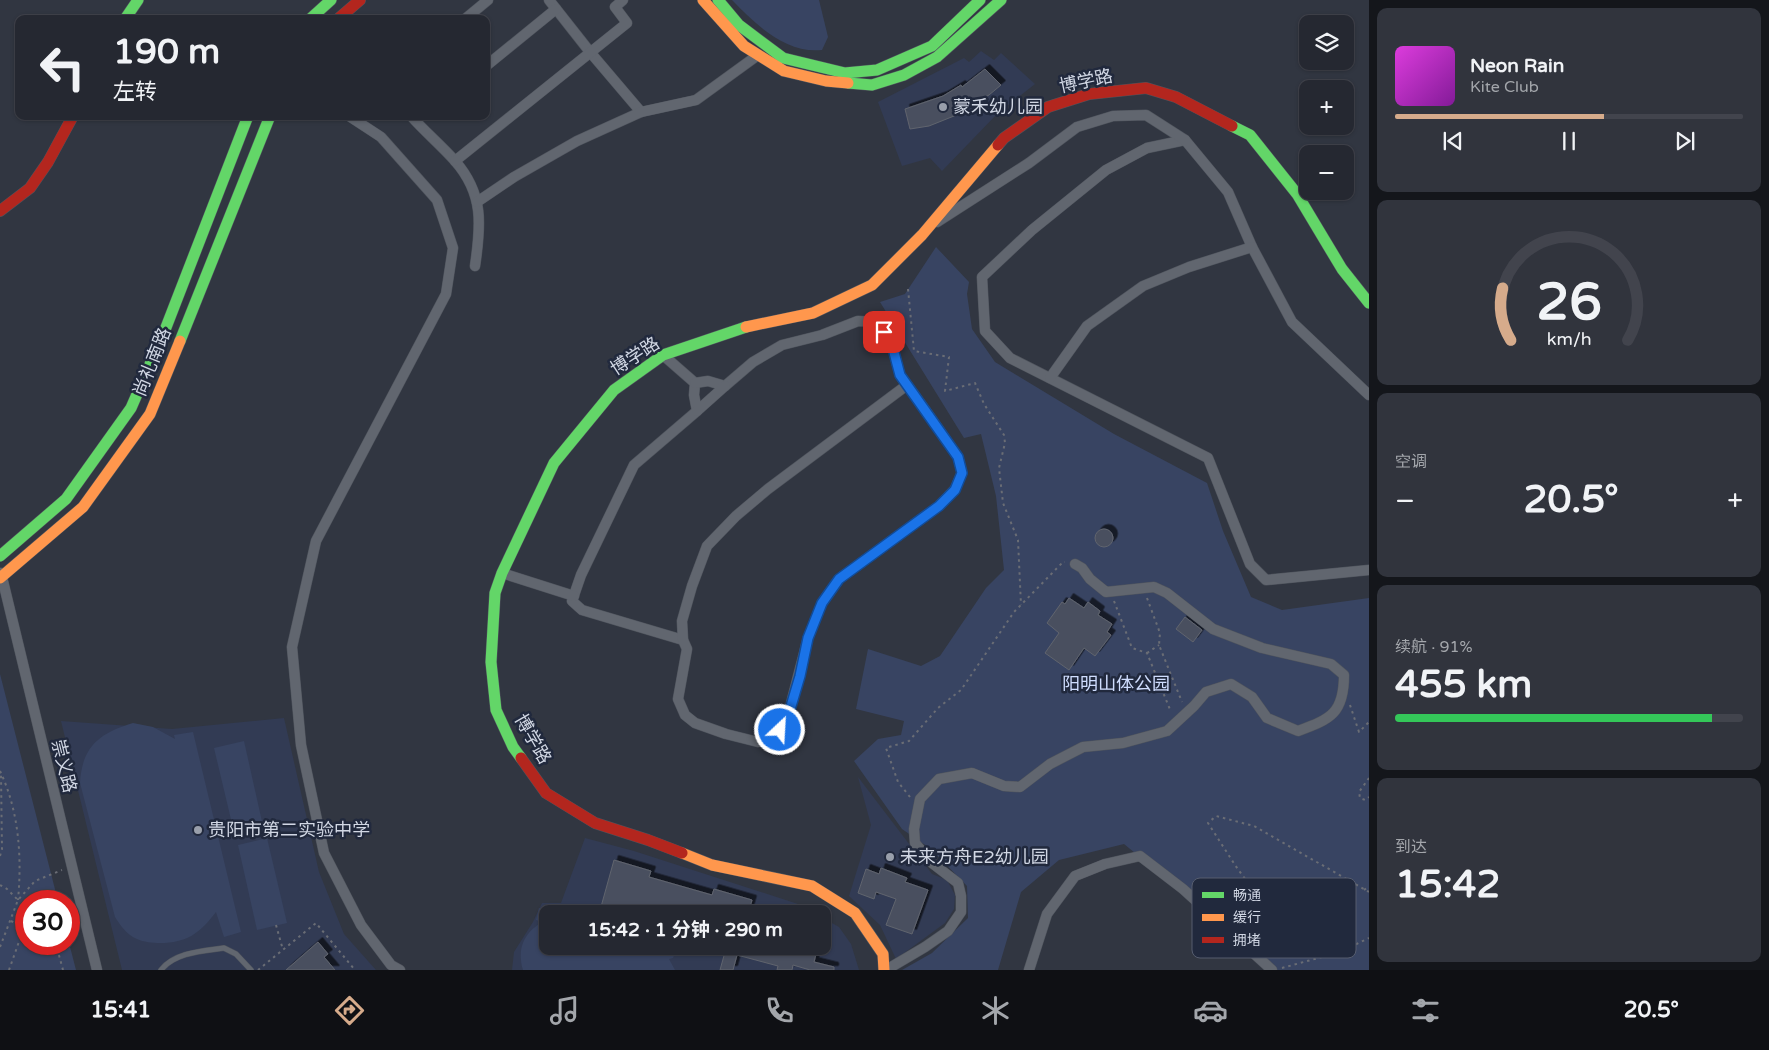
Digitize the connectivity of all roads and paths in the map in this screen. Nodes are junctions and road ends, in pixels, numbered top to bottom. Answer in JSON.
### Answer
{"nodes":[{"id":1,"x":138,"y":0,"type":"edge"},
{"id":2,"x":331,"y":0,"type":"edge"},
{"id":3,"x":360,"y":0,"type":"edge"},
{"id":4,"x":488,"y":0,"type":"edge"},
{"id":5,"x":549,"y":0,"type":"edge"},
{"id":6,"x":623,"y":0,"type":"edge"},
{"id":7,"x":703,"y":0,"type":"edge"},
{"id":8,"x":718,"y":0,"type":"edge"},
{"id":9,"x":980,"y":0,"type":"edge"},
{"id":10,"x":1001,"y":0,"type":"edge"},
{"id":11,"x":556,"y":9,"type":"junction"},
{"id":12,"x":128,"y":15,"type":"edge"},
{"id":13,"x":314,"y":15,"type":"edge"},
{"id":14,"x":343,"y":15,"type":"edge"},
{"id":15,"x":471,"y":15,"type":"edge"},
{"id":16,"x":590,"y":52,"type":"junction"},
{"id":17,"x":758,"y":55,"type":"junction"},
{"id":18,"x":490,"y":63,"type":"edge"},
{"id":19,"x":641,"y":112,"type":"junction"},
{"id":20,"x":71,"y":120,"type":"edge"},
{"id":21,"x":246,"y":120,"type":"edge"},
{"id":22,"x":268,"y":120,"type":"edge"},
{"id":23,"x":355,"y":120,"type":"edge"},
{"id":24,"x":419,"y":120,"type":"edge"},
{"id":25,"x":1185,"y":140,"type":"junction"},
{"id":26,"x":455,"y":161,"type":"junction"},
{"id":27,"x":478,"y":202,"type":"junction"},
{"id":28,"x":0,"y":211,"type":"edge"},
{"id":29,"x":929,"y":226,"type":"junction"},
{"id":30,"x":1252,"y":246,"type":"junction"},
{"id":31,"x":475,"y":266,"type":"dead end"},
{"id":32,"x":908,"y":288,"type":"dead end"},
{"id":33,"x":1369,"y":304,"type":"edge"},
{"id":34,"x":662,"y":355,"type":"junction"},
{"id":35,"x":1050,"y":378,"type":"junction"},
{"id":36,"x":696,"y":383,"type":"junction"},
{"id":37,"x":907,"y":385,"type":"junction"},
{"id":38,"x":725,"y":386,"type":"junction"},
{"id":39,"x":1369,"y":395,"type":"edge"},
{"id":40,"x":697,"y":411,"type":"junction"},
{"id":41,"x":0,"y":556,"type":"edge"},
{"id":42,"x":1075,"y":564,"type":"joint"},
{"id":43,"x":1369,"y":570,"type":"edge"},
{"id":44,"x":502,"y":573,"type":"junction"},
{"id":45,"x":0,"y":575,"type":"edge"},
{"id":46,"x":1144,"y":588,"type":"junction"},
{"id":47,"x":1111,"y":592,"type":"junction"},
{"id":48,"x":574,"y":596,"type":"junction"},
{"id":49,"x":1021,"y":605,"type":"junction"},
{"id":50,"x":683,"y":640,"type":"junction"},
{"id":51,"x":1159,"y":645,"type":"junction"},
{"id":52,"x":1147,"y":654,"type":"junction"},
{"id":53,"x":1342,"y":696,"type":"junction"},
{"id":54,"x":1187,"y":713,"type":"junction"},
{"id":55,"x":1369,"y":722,"type":"edge"},
{"id":56,"x":1175,"y":723,"type":"junction"},
{"id":57,"x":1,"y":772,"type":"edge"},
{"id":58,"x":1369,"y":778,"type":"edge"},
{"id":59,"x":1369,"y":797,"type":"edge"},
{"id":60,"x":918,"y":808,"type":"junction"},
{"id":61,"x":0,"y":856,"type":"edge"},
{"id":62,"x":72,"y":866,"type":"junction"},
{"id":63,"x":1244,"y":878,"type":"edge"},
{"id":64,"x":1343,"y":878,"type":"edge"},
{"id":65,"x":0,"y":885,"type":"edge"},
{"id":66,"x":1356,"y":885,"type":"edge"},
{"id":67,"x":1369,"y":886,"type":"edge"},
{"id":68,"x":19,"y":890,"type":"edge"},
{"id":69,"x":27,"y":890,"type":"edge"},
{"id":70,"x":1364,"y":890,"type":"junction"},
{"id":71,"x":1369,"y":892,"type":"edge"},
{"id":72,"x":15,"y":897,"type":"edge"},
{"id":73,"x":1192,"y":897,"type":"edge"},
{"id":74,"x":15,"y":908,"type":"edge"},
{"id":75,"x":10,"y":920,"type":"junction"},
{"id":76,"x":15,"y":923,"type":"edge"},
{"id":77,"x":276,"y":925,"type":"dead end"},
{"id":78,"x":1369,"y":938,"type":"edge"},
{"id":79,"x":1356,"y":944,"type":"edge"},
{"id":80,"x":0,"y":947,"type":"edge"},
{"id":81,"x":283,"y":950,"type":"junction"},
{"id":82,"x":15,"y":954,"type":"edge"},
{"id":83,"x":59,"y":955,"type":"edge"},
{"id":84,"x":1259,"y":958,"type":"edge"},
{"id":85,"x":1316,"y":958,"type":"edge"},
{"id":86,"x":9,"y":970,"type":"edge"},
{"id":87,"x":63,"y":970,"type":"edge"},
{"id":88,"x":98,"y":970,"type":"edge"},
{"id":89,"x":161,"y":970,"type":"edge"},
{"id":90,"x":251,"y":970,"type":"edge"},
{"id":91,"x":258,"y":970,"type":"edge"},
{"id":92,"x":355,"y":970,"type":"edge"},
{"id":93,"x":400,"y":970,"type":"edge"},
{"id":94,"x":885,"y":970,"type":"edge"},
{"id":95,"x":1029,"y":970,"type":"edge"},
{"id":96,"x":1272,"y":970,"type":"edge"},
{"id":97,"x":1276,"y":970,"type":"edge"}],
"edges":[{"from":1,"to":12,"type":"street"},
{"from":2,"to":13,"type":"street"},
{"from":3,"to":14,"type":"street"},
{"from":4,"to":15,"type":"street"},
{"from":5,"to":11,"type":"street"},
{"from":6,"to":16,"type":"street"},
{"from":7,"to":17,"type":"street"},
{"from":8,"to":9,"type":"street"},
{"from":10,"to":17,"type":"street"},
{"from":11,"to":16,"type":"street"},
{"from":11,"to":18,"type":"street"},
{"from":16,"to":19,"type":"street"},
{"from":16,"to":26,"type":"street"},
{"from":17,"to":19,"type":"street"},
{"from":19,"to":27,"type":"street"},
{"from":20,"to":28,"type":"street"},
{"from":21,"to":41,"type":"street","name":"尚礼南路"},
{"from":22,"to":45,"type":"street","name":"尚礼南路"},
{"from":23,"to":93,"type":"street"},
{"from":24,"to":26,"type":"street"},
{"from":25,"to":29,"type":"street"},
{"from":25,"to":30,"type":"street"},
{"from":25,"to":35,"type":"street"},
{"from":26,"to":27,"type":"street"},
{"from":27,"to":31,"type":"street"},
{"from":29,"to":33,"type":"street","name":"博学路"},
{"from":29,"to":34,"type":"street","name":"博学路"},
{"from":30,"to":35,"type":"street"},
{"from":30,"to":39,"type":"street"},
{"from":32,"to":49,"type":"path"},
{"from":34,"to":36,"type":"street"},
{"from":34,"to":44,"type":"street","name":"博学路"},
{"from":35,"to":43,"type":"street"},
{"from":36,"to":38,"type":"street"},
{"from":36,"to":40,"type":"street"},
{"from":37,"to":38,"type":"street"},
{"from":37,"to":50,"type":"street"},
{"from":37,"to":50,"type":"street"},
{"from":38,"to":40,"type":"street"},
{"from":40,"to":48,"type":"street"},
{"from":42,"to":47,"type":"street"},
{"from":42,"to":49,"type":"path"},
{"from":44,"to":48,"type":"street"},
{"from":44,"to":94,"type":"street","name":"博学路"},
{"from":45,"to":62,"type":"street","name":"崇义路"},
{"from":46,"to":47,"type":"street"},
{"from":46,"to":51,"type":"path"},
{"from":46,"to":53,"type":"street"},
{"from":47,"to":52,"type":"path"},
{"from":48,"to":50,"type":"street"},
{"from":49,"to":60,"type":"path"},
{"from":51,"to":52,"type":"path"},
{"from":51,"to":54,"type":"path"},
{"from":52,"to":56,"type":"path"},
{"from":53,"to":54,"type":"street"},
{"from":53,"to":55,"type":"path"},
{"from":54,"to":56,"type":"street"},
{"from":56,"to":60,"type":"street"},
{"from":57,"to":61,"type":"path"},
{"from":57,"to":68,"type":"path"},
{"from":58,"to":59,"type":"path"},
{"from":60,"to":94,"type":"street"},
{"from":62,"to":69,"type":"path"},
{"from":62,"to":88,"type":"street","name":"崇义路"},
{"from":63,"to":64,"type":"path"},
{"from":65,"to":72,"type":"path"},
{"from":66,"to":70,"type":"path"},
{"from":67,"to":70,"type":"path"},
{"from":70,"to":71,"type":"path"},
{"from":73,"to":95,"type":"street"},
{"from":74,"to":75,"type":"path"},
{"from":75,"to":76,"type":"path"},
{"from":75,"to":80,"type":"path"},
{"from":77,"to":81,"type":"path"},
{"from":78,"to":79,"type":"path"},
{"from":81,"to":91,"type":"path"},
{"from":81,"to":92,"type":"path"},
{"from":82,"to":86,"type":"path"},
{"from":83,"to":87,"type":"path"},
{"from":84,"to":96,"type":"street"},
{"from":85,"to":97,"type":"path"},
{"from":89,"to":90,"type":"lane"}]}
